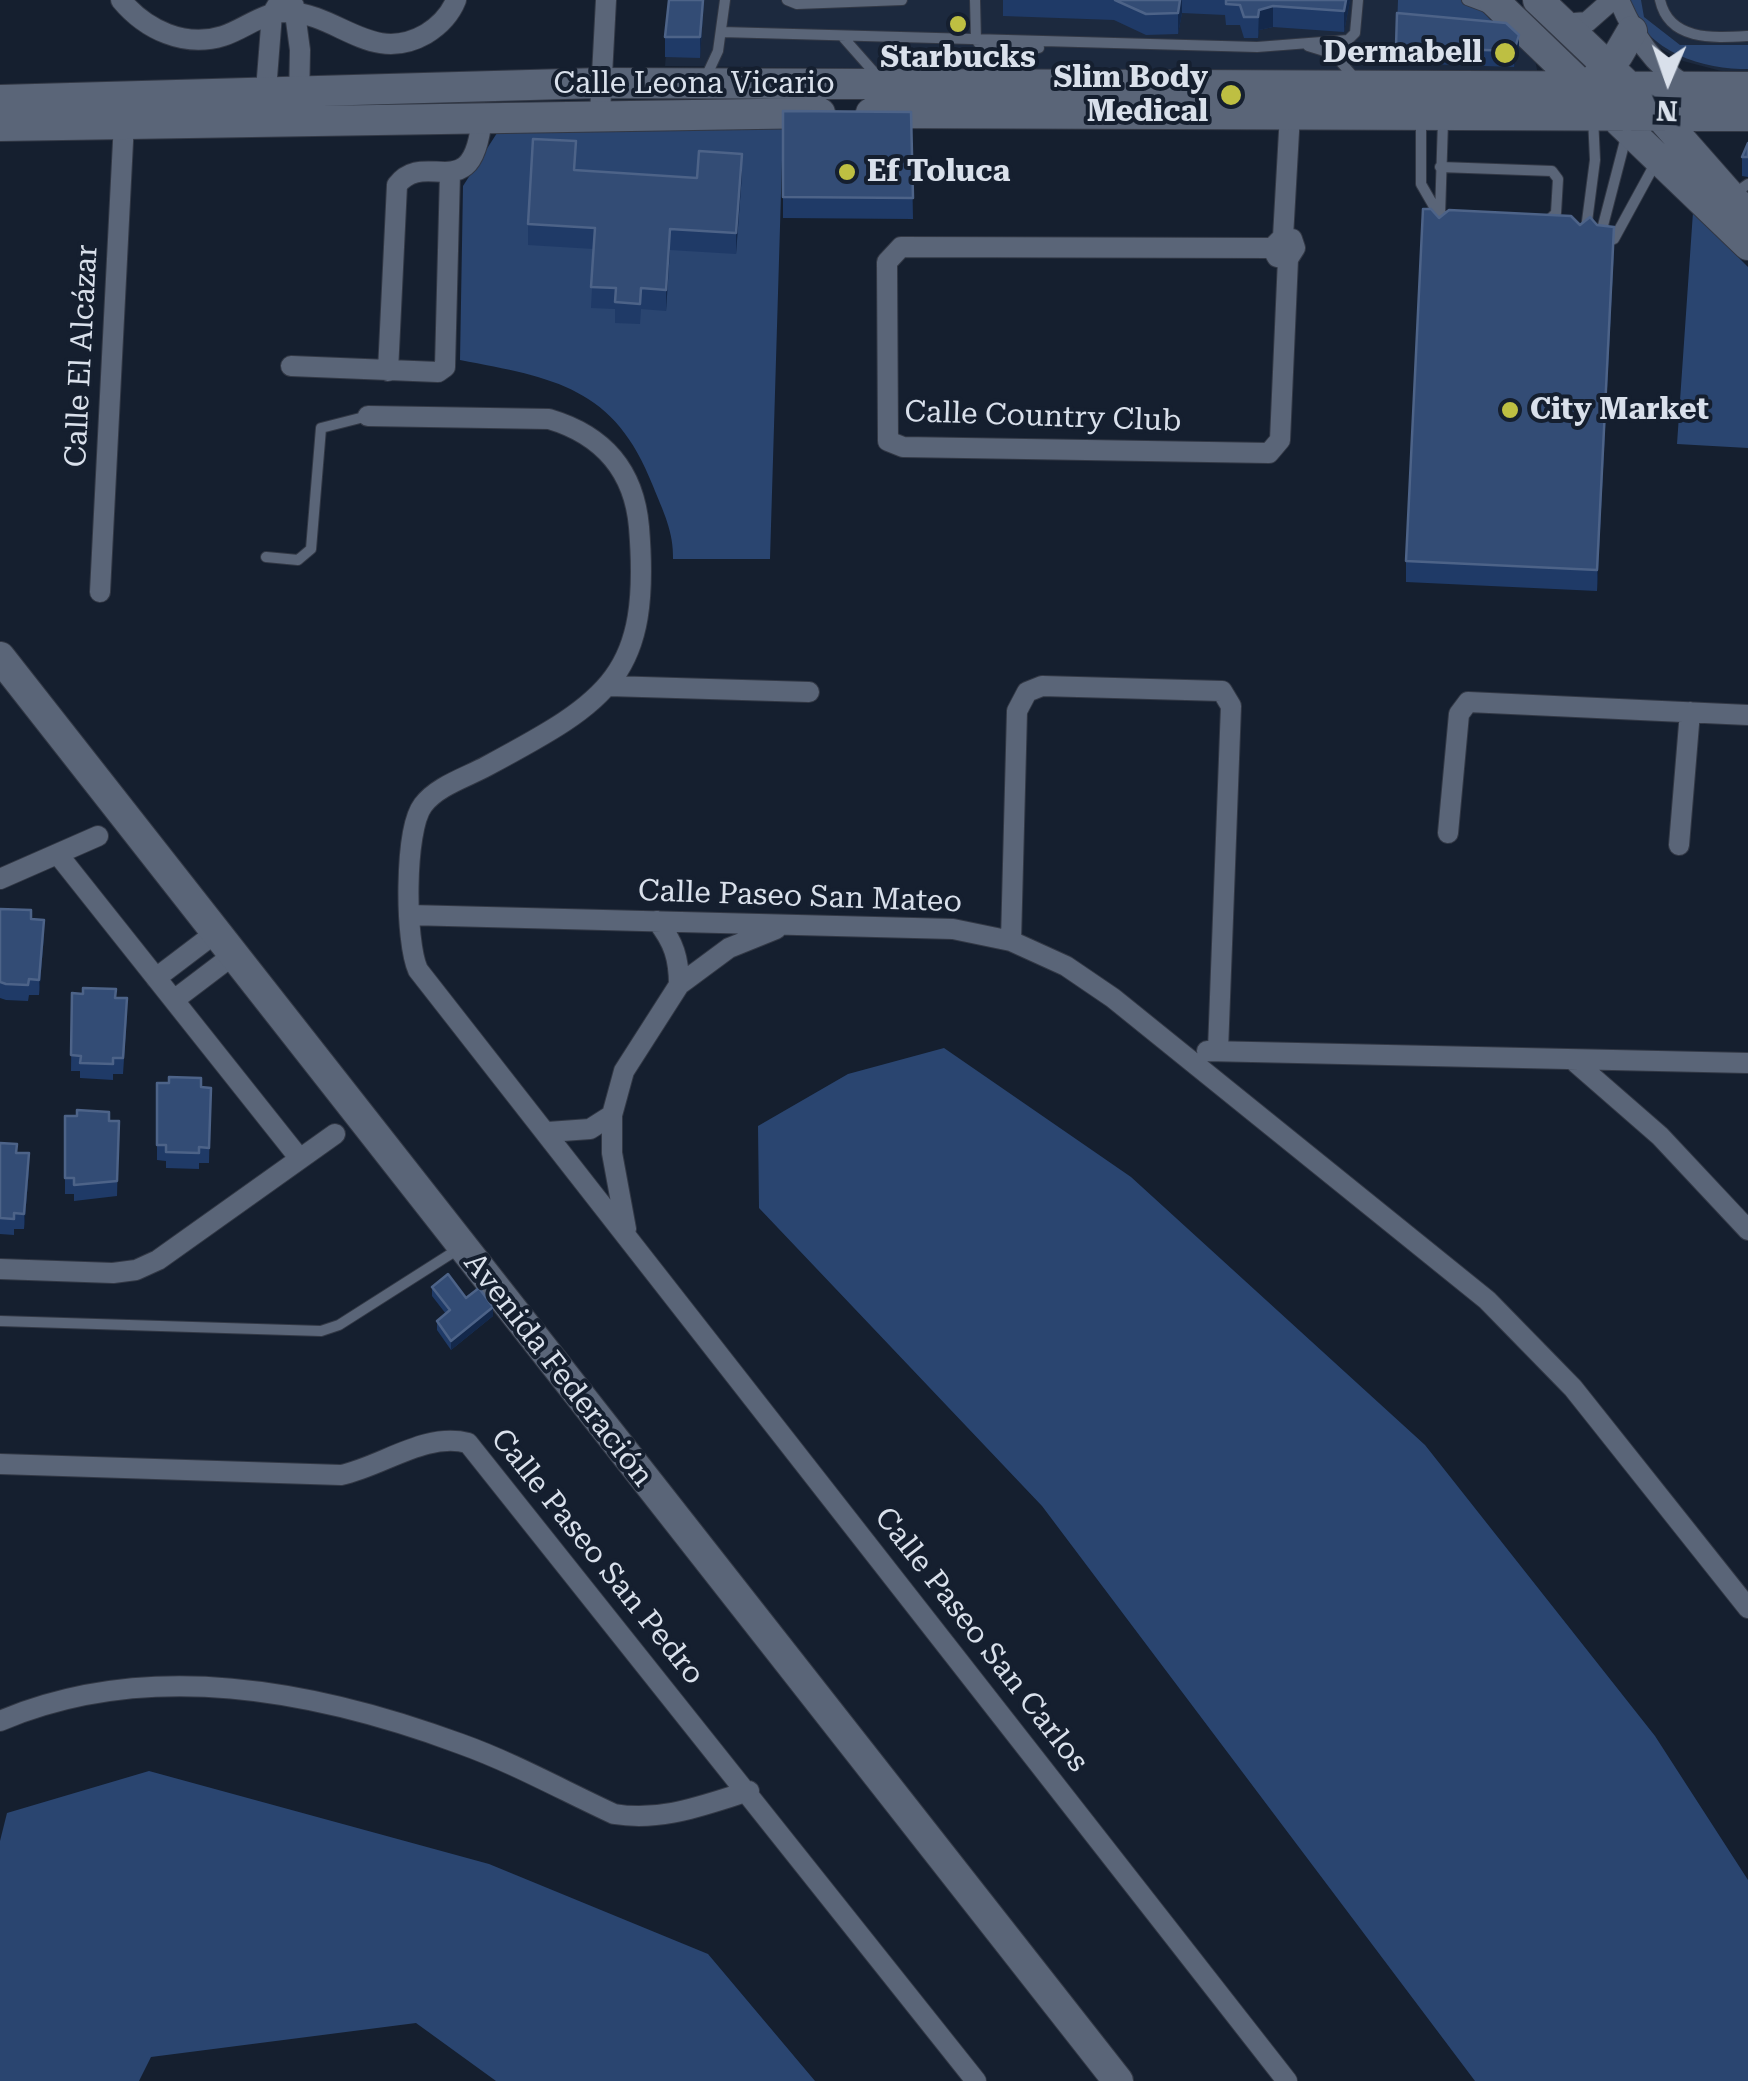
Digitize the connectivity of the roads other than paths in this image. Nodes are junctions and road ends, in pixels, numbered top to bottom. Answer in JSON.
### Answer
{"nodes":[{"id":1,"x":121,"y":0,"type":"edge"},
{"id":2,"x":456,"y":0,"type":"edge"},
{"id":3,"x":606,"y":0,"type":"edge"},
{"id":4,"x":724,"y":0,"type":"edge"},
{"id":5,"x":787,"y":0,"type":"edge"},
{"id":6,"x":902,"y":0,"type":"edge"},
{"id":7,"x":974,"y":0,"type":"edge"},
{"id":8,"x":1358,"y":0,"type":"edge"},
{"id":9,"x":1466,"y":0,"type":"edge"},
{"id":10,"x":1538,"y":0,"type":"edge"},
{"id":11,"x":1616,"y":0,"type":"edge"},
{"id":12,"x":1660,"y":0,"type":"edge"},
{"id":13,"x":276,"y":7,"type":"edge"},
{"id":14,"x":294,"y":7,"type":"edge"},
{"id":15,"x":1502,"y":8,"type":"edge"},
{"id":16,"x":1563,"y":24,"type":"junction"},
{"id":17,"x":1632,"y":31,"type":"junction"},
{"id":18,"x":722,"y":32,"type":"junction"},
{"id":19,"x":842,"y":36,"type":"junction"},
{"id":20,"x":1748,"y":36,"type":"edge"},
{"id":21,"x":976,"y":40,"type":"junction"},
{"id":22,"x":1298,"y":43,"type":"junction"},
{"id":23,"x":1039,"y":48,"type":"dead end"},
{"id":24,"x":702,"y":84,"type":"junction"},
{"id":25,"x":884,"y":84,"type":"junction"},
{"id":26,"x":1361,"y":87,"type":"junction"},
{"id":27,"x":1688,"y":87,"type":"junction"},
{"id":28,"x":1748,"y":87,"type":"edge"},
{"id":29,"x":600,"y":98,"type":"junction"},
{"id":30,"x":0,"y":100,"type":"edge"},
{"id":31,"x":988,"y":100,"type":"junction"},
{"id":32,"x":1610,"y":101,"type":"junction"},
{"id":33,"x":298,"y":105,"type":"junction"},
{"id":34,"x":266,"y":106,"type":"junction"},
{"id":35,"x":1290,"y":114,"type":"junction"},
{"id":36,"x":1432,"y":115,"type":"junction"},
{"id":37,"x":482,"y":116,"type":"junction"},
{"id":38,"x":1660,"y":116,"type":"junction"},
{"id":39,"x":1748,"y":116,"type":"edge"},
{"id":40,"x":124,"y":122,"type":"junction"},
{"id":41,"x":0,"y":126,"type":"edge"},
{"id":42,"x":1658,"y":156,"type":"junction"},
{"id":43,"x":1440,"y":167,"type":"junction"},
{"id":44,"x":450,"y":173,"type":"junction"},
{"id":45,"x":1742,"y":199,"type":"edge"},
{"id":46,"x":1440,"y":215,"type":"junction"},
{"id":47,"x":1475,"y":221,"type":"edge"},
{"id":48,"x":1526,"y":224,"type":"edge"},
{"id":49,"x":1440,"y":230,"type":"edge"},
{"id":50,"x":1580,"y":237,"type":"edge"},
{"id":51,"x":1600,"y":238,"type":"edge"},
{"id":52,"x":1614,"y":239,"type":"edge"},
{"id":53,"x":1748,"y":245,"type":"edge"},
{"id":54,"x":1281,"y":248,"type":"junction"},
{"id":55,"x":290,"y":366,"type":"dead end"},
{"id":56,"x":388,"y":371,"type":"junction"},
{"id":57,"x":368,"y":416,"type":"joint"},
{"id":58,"x":266,"y":558,"type":"dead end"},
{"id":59,"x":100,"y":592,"type":"dead end"},
{"id":60,"x":0,"y":657,"type":"edge"},
{"id":61,"x":609,"y":686,"type":"junction"},
{"id":62,"x":809,"y":692,"type":"dead end"},
{"id":63,"x":1690,"y":712,"type":"junction"},
{"id":64,"x":1748,"y":715,"type":"edge"},
{"id":65,"x":1448,"y":833,"type":"dead end"},
{"id":66,"x":98,"y":836,"type":"dead end"},
{"id":67,"x":1679,"y":845,"type":"dead end"},
{"id":68,"x":60,"y":856,"type":"junction"},
{"id":69,"x":0,"y":879,"type":"edge"},
{"id":70,"x":409,"y":915,"type":"junction"},
{"id":71,"x":657,"y":922,"type":"junction"},
{"id":72,"x":786,"y":925,"type":"junction"},
{"id":73,"x":1011,"y":941,"type":"junction"},
{"id":74,"x":223,"y":945,"type":"junction"},
{"id":75,"x":156,"y":978,"type":"junction"},
{"id":76,"x":679,"y":985,"type":"junction"},
{"id":77,"x":174,"y":1000,"type":"junction"},
{"id":78,"x":1218,"y":1050,"type":"junction"},
{"id":79,"x":1185,"y":1052,"type":"junction"},
{"id":80,"x":1574,"y":1061,"type":"junction"},
{"id":81,"x":1748,"y":1063,"type":"edge"},
{"id":82,"x":612,"y":1115,"type":"junction"},
{"id":83,"x":548,"y":1132,"type":"junction"},
{"id":84,"x":335,"y":1134,"type":"dead end"},
{"id":85,"x":300,"y":1159,"type":"junction"},
{"id":86,"x":1748,"y":1230,"type":"edge"},
{"id":87,"x":627,"y":1236,"type":"junction"},
{"id":88,"x":462,"y":1247,"type":"junction"},
{"id":89,"x":0,"y":1269,"type":"edge"},
{"id":90,"x":0,"y":1321,"type":"edge"},
{"id":91,"x":0,"y":1464,"type":"edge"},
{"id":92,"x":1748,"y":1608,"type":"edge"},
{"id":93,"x":0,"y":1721,"type":"edge"},
{"id":94,"x":748,"y":1791,"type":"junction"},
{"id":95,"x":976,"y":2081,"type":"edge"},
{"id":96,"x":1118,"y":2081,"type":"edge"},
{"id":97,"x":1288,"y":2081,"type":"edge"}],
"edges":[{"from":1,"to":13,"type":"street"},
{"from":2,"to":14,"type":"street"},
{"from":3,"to":29,"type":"street"},
{"from":4,"to":18,"type":"lane"},
{"from":5,"to":6,"type":"lane"},
{"from":7,"to":21,"type":"lane"},
{"from":8,"to":22,"type":"lane"},
{"from":9,"to":15,"type":"lane"},
{"from":10,"to":16,"type":"main road"},
{"from":11,"to":16,"type":"street"},
{"from":11,"to":17,"type":"street"},
{"from":12,"to":20,"type":"lane"},
{"from":13,"to":14,"type":"street"},
{"from":13,"to":34,"type":"street"},
{"from":14,"to":33,"type":"street"},
{"from":15,"to":32,"type":"main road"},
{"from":16,"to":32,"type":"main road"},
{"from":17,"to":27,"type":"street"},
{"from":17,"to":32,"type":"main road"},
{"from":18,"to":19,"type":"lane"},
{"from":18,"to":24,"type":"lane"},
{"from":19,"to":21,"type":"lane"},
{"from":19,"to":25,"type":"lane"},
{"from":21,"to":22,"type":"lane"},
{"from":21,"to":23,"type":"lane"},
{"from":22,"to":26,"type":"lane"},
{"from":24,"to":25,"type":"main road","name":"Calle Leona Vicario"},
{"from":24,"to":29,"type":"main road","name":"Calle Leona Vicario"},
{"from":25,"to":31,"type":"main road","name":"Calle Leona Vicario"},
{"from":26,"to":31,"type":"main road","name":"Calle Leona Vicario"},
{"from":26,"to":32,"type":"main road","name":"Calle Leona Vicario"},
{"from":27,"to":28,"type":"main road","name":"Calle Leona Vicario"},
{"from":27,"to":32,"type":"main road","name":"Calle Leona Vicario"},
{"from":29,"to":31,"type":"main road","name":"Calle Leona Vicario"},
{"from":29,"to":33,"type":"main road","name":"Calle Leona Vicario"},
{"from":29,"to":37,"type":"main road","name":"Calle Leona Vicario"},
{"from":30,"to":34,"type":"main road","name":"Calle Leona Vicario"},
{"from":31,"to":35,"type":"main road","name":"Calle Leona Vicario"},
{"from":32,"to":36,"type":"main road","name":"Calle Leona Vicario"},
{"from":32,"to":38,"type":"main road"},
{"from":32,"to":42,"type":"main road"},
{"from":32,"to":50,"type":"lane"},
{"from":32,"to":51,"type":"lane"},
{"from":33,"to":34,"type":"main road","name":"Calle Leona Vicario"},
{"from":33,"to":37,"type":"main road","name":"Calle Leona Vicario"},
{"from":34,"to":40,"type":"main road","name":"Calle Leona Vicario"},
{"from":35,"to":36,"type":"main road","name":"Calle Leona Vicario"},
{"from":35,"to":54,"type":"street","name":"Calle Country Club"},
{"from":36,"to":43,"type":"lane"},
{"from":36,"to":46,"type":"lane"},
{"from":37,"to":44,"type":"street"},
{"from":38,"to":39,"type":"main road"},
{"from":38,"to":45,"type":"main road"},
{"from":40,"to":41,"type":"main road","name":"Calle Leona Vicario"},
{"from":40,"to":59,"type":"street","name":"Calle El Alcázar"},
{"from":42,"to":52,"type":"lane"},
{"from":42,"to":53,"type":"main road"},
{"from":43,"to":46,"type":"lane"},
{"from":43,"to":48,"type":"lane"},
{"from":44,"to":56,"type":"street"},
{"from":44,"to":56,"type":"street"},
{"from":46,"to":47,"type":"lane"},
{"from":46,"to":49,"type":"lane"},
{"from":54,"to":54,"type":"street","name":"Calle Country Club"},
{"from":55,"to":56,"type":"street"},
{"from":57,"to":58,"type":"lane"},
{"from":57,"to":61,"type":"street"},
{"from":60,"to":74,"type":"main road","name":"Avenida Federación"},
{"from":61,"to":62,"type":"street"},
{"from":61,"to":70,"type":"street"},
{"from":63,"to":64,"type":"street"},
{"from":63,"to":65,"type":"street"},
{"from":63,"to":67,"type":"street"},
{"from":66,"to":68,"type":"street"},
{"from":68,"to":69,"type":"street"},
{"from":68,"to":75,"type":"street"},
{"from":70,"to":71,"type":"street","name":"Calle Paseo San Mateo"},
{"from":70,"to":83,"type":"street","name":"Calle Paseo San Carlos"},
{"from":71,"to":72,"type":"street","name":"Calle Paseo San Mateo"},
{"from":71,"to":76,"type":"street"},
{"from":72,"to":73,"type":"street","name":"Calle Paseo San Mateo"},
{"from":72,"to":76,"type":"street","name":"Calle Paseo San Carlos"},
{"from":73,"to":78,"type":"street"},
{"from":73,"to":79,"type":"street","name":"Calle Paseo San Mateo"},
{"from":74,"to":75,"type":"street"},
{"from":74,"to":77,"type":"street"},
{"from":74,"to":88,"type":"main road","name":"Avenida Federación"},
{"from":75,"to":77,"type":"street"},
{"from":76,"to":82,"type":"street","name":"Calle Paseo San Carlos"},
{"from":77,"to":85,"type":"street"},
{"from":78,"to":79,"type":"street"},
{"from":78,"to":80,"type":"street"},
{"from":79,"to":92,"type":"street"},
{"from":80,"to":81,"type":"street"},
{"from":80,"to":86,"type":"street"},
{"from":82,"to":83,"type":"street"},
{"from":82,"to":87,"type":"street","name":"Calle Paseo San Carlos"},
{"from":83,"to":87,"type":"street","name":"Calle Paseo San Carlos"},
{"from":84,"to":85,"type":"street"},
{"from":85,"to":89,"type":"street"},
{"from":87,"to":97,"type":"street","name":"Calle Paseo San Carlos"},
{"from":88,"to":90,"type":"lane"},
{"from":88,"to":96,"type":"main road","name":"Avenida Federación"},
{"from":91,"to":94,"type":"street","name":"Calle Paseo San Pedro"},
{"from":93,"to":94,"type":"street"},
{"from":94,"to":95,"type":"street","name":"Calle Paseo San Pedro"}]}
